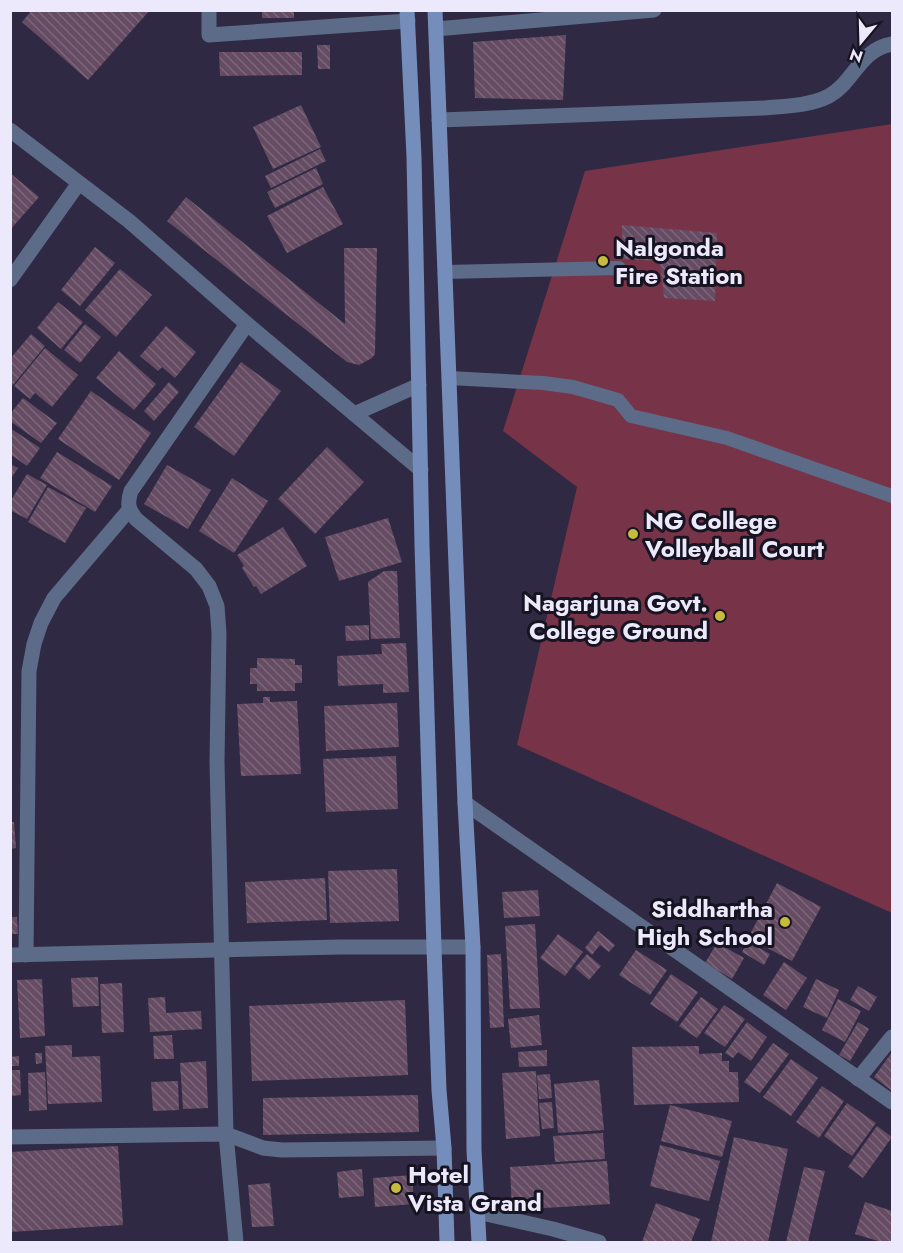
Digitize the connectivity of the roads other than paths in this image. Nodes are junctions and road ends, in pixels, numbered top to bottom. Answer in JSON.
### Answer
{"nodes":[{"id":1,"x":209,"y":10,"type":"edge"},
{"id":2,"x":435,"y":10,"type":"edge"},
{"id":3,"x":654,"y":10,"type":"edge"},
{"id":4,"x":407,"y":16,"type":"edge"},
{"id":5,"x":436,"y":28,"type":"junction"},
{"id":6,"x":892,"y":44,"type":"edge"},
{"id":7,"x":439,"y":120,"type":"junction"},
{"id":8,"x":10,"y":130,"type":"edge"},
{"id":9,"x":80,"y":183,"type":"junction"},
{"id":10,"x":619,"y":268,"type":"dead end"},
{"id":11,"x":445,"y":272,"type":"junction"},
{"id":12,"x":10,"y":280,"type":"edge"},
{"id":13,"x":247,"y":324,"type":"junction"},
{"id":14,"x":449,"y":378,"type":"junction"},
{"id":15,"x":419,"y":385,"type":"junction"},
{"id":16,"x":354,"y":414,"type":"junction"},
{"id":17,"x":421,"y":470,"type":"junction"},
{"id":18,"x":892,"y":496,"type":"edge"},
{"id":19,"x":129,"y":510,"type":"junction"},
{"id":20,"x":465,"y":803,"type":"junction"},
{"id":21,"x":473,"y":947,"type":"junction"},
{"id":22,"x":434,"y":948,"type":"junction"},
{"id":23,"x":221,"y":950,"type":"junction"},
{"id":24,"x":18,"y":955,"type":"edge"},
{"id":25,"x":892,"y":1037,"type":"edge"},
{"id":26,"x":858,"y":1079,"type":"junction"},
{"id":27,"x":892,"y":1102,"type":"edge"},
{"id":28,"x":226,"y":1134,"type":"junction"},
{"id":29,"x":10,"y":1137,"type":"edge"},
{"id":30,"x":444,"y":1148,"type":"junction"},
{"id":31,"x":477,"y":1212,"type":"junction"},
{"id":32,"x":236,"y":1242,"type":"edge"},
{"id":33,"x":447,"y":1242,"type":"edge"},
{"id":34,"x":479,"y":1242,"type":"edge"},
{"id":35,"x":600,"y":1242,"type":"edge"}],
"edges":[{"from":1,"to":4,"type":"street"},
{"from":2,"to":5,"type":"main road"},
{"from":3,"to":5,"type":"street"},
{"from":4,"to":15,"type":"main road"},
{"from":5,"to":7,"type":"main road"},
{"from":6,"to":7,"type":"street"},
{"from":7,"to":11,"type":"main road"},
{"from":8,"to":9,"type":"street"},
{"from":9,"to":12,"type":"street"},
{"from":9,"to":13,"type":"street"},
{"from":10,"to":11,"type":"lane"},
{"from":11,"to":14,"type":"main road"},
{"from":13,"to":16,"type":"street"},
{"from":13,"to":19,"type":"street"},
{"from":14,"to":18,"type":"lane"},
{"from":14,"to":20,"type":"main road"},
{"from":15,"to":16,"type":"street"},
{"from":15,"to":17,"type":"main road"},
{"from":16,"to":17,"type":"street"},
{"from":17,"to":22,"type":"main road"},
{"from":19,"to":23,"type":"street"},
{"from":19,"to":24,"type":"street"},
{"from":20,"to":21,"type":"main road"},
{"from":20,"to":26,"type":"street"},
{"from":21,"to":22,"type":"street"},
{"from":21,"to":31,"type":"main road"},
{"from":22,"to":23,"type":"street"},
{"from":22,"to":30,"type":"main road"},
{"from":23,"to":24,"type":"street"},
{"from":23,"to":28,"type":"street"},
{"from":25,"to":26,"type":"street"},
{"from":26,"to":27,"type":"street"},
{"from":28,"to":29,"type":"street"},
{"from":28,"to":30,"type":"street"},
{"from":28,"to":32,"type":"street"},
{"from":30,"to":33,"type":"main road"},
{"from":31,"to":34,"type":"main road"},
{"from":31,"to":35,"type":"street"}]}
